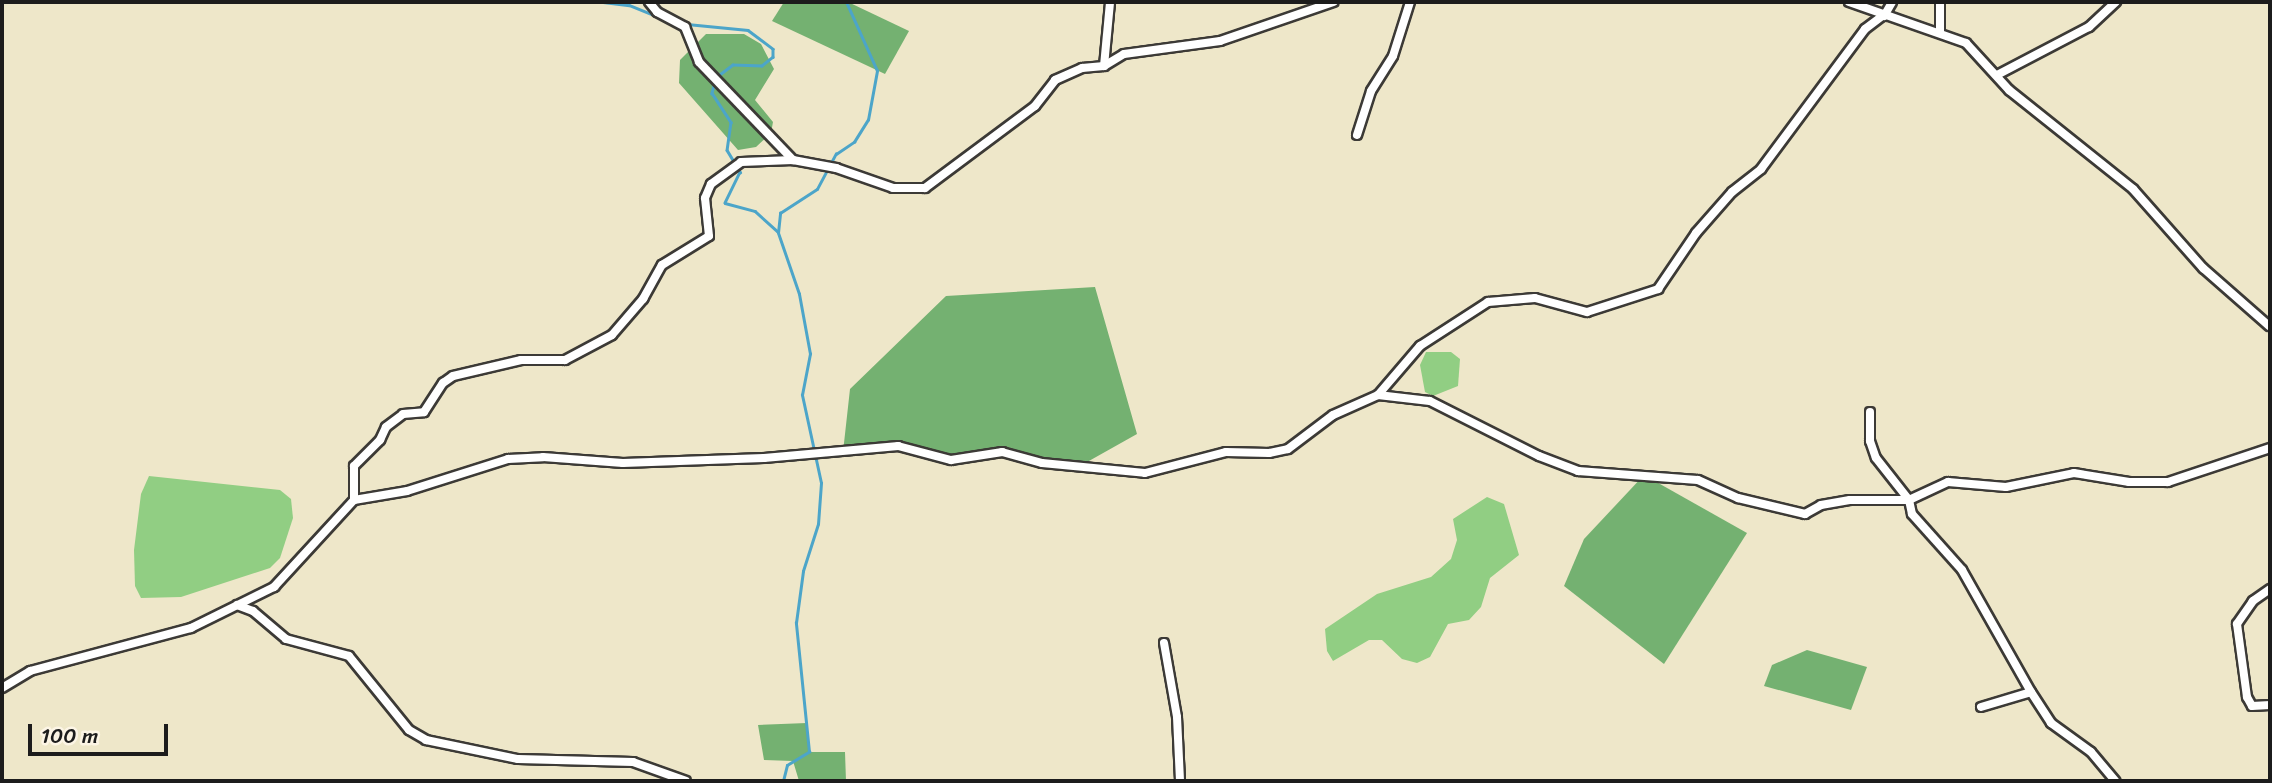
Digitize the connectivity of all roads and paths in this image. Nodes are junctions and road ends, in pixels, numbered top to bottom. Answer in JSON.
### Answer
{"nodes":[{"id":1,"x":649,"y":2,"type":"edge"},
{"id":2,"x":1110,"y":2,"type":"edge"},
{"id":3,"x":1333,"y":2,"type":"edge"},
{"id":4,"x":1410,"y":2,"type":"edge"},
{"id":5,"x":1849,"y":2,"type":"edge"},
{"id":6,"x":1892,"y":2,"type":"edge"},
{"id":7,"x":1940,"y":2,"type":"edge"},
{"id":8,"x":2116,"y":2,"type":"edge"},
{"id":9,"x":1883,"y":16,"type":"junction"},
{"id":10,"x":1940,"y":33,"type":"junction"},
{"id":11,"x":1104,"y":66,"type":"junction"},
{"id":12,"x":1997,"y":75,"type":"junction"},
{"id":13,"x":1357,"y":135,"type":"dead end"},
{"id":14,"x":793,"y":160,"type":"junction"},
{"id":15,"x":2269,"y":326,"type":"edge"},
{"id":16,"x":1378,"y":396,"type":"junction"},
{"id":17,"x":1870,"y":412,"type":"dead end"},
{"id":18,"x":2270,"y":448,"type":"edge"},
{"id":19,"x":354,"y":500,"type":"junction"},
{"id":20,"x":1909,"y":500,"type":"junction"},
{"id":21,"x":2270,"y":589,"type":"edge"},
{"id":22,"x":237,"y":605,"type":"junction"},
{"id":23,"x":1164,"y":643,"type":"dead end"},
{"id":24,"x":2,"y":688,"type":"edge"},
{"id":25,"x":2031,"y":692,"type":"junction"},
{"id":26,"x":2270,"y":705,"type":"edge"},
{"id":27,"x":1981,"y":707,"type":"dead end"},
{"id":28,"x":686,"y":781,"type":"edge"},
{"id":29,"x":1180,"y":781,"type":"edge"},
{"id":30,"x":2115,"y":781,"type":"edge"}],
"edges":[{"from":1,"to":14,"type":"street"},
{"from":2,"to":11,"type":"street"},
{"from":3,"to":11,"type":"street"},
{"from":4,"to":13,"type":"street"},
{"from":5,"to":9,"type":"street"},
{"from":6,"to":9,"type":"street"},
{"from":7,"to":10,"type":"street"},
{"from":8,"to":12,"type":"street"},
{"from":9,"to":10,"type":"street"},
{"from":9,"to":16,"type":"street"},
{"from":10,"to":12,"type":"street"},
{"from":11,"to":14,"type":"street"},
{"from":12,"to":15,"type":"street"},
{"from":14,"to":19,"type":"street"},
{"from":16,"to":19,"type":"street"},
{"from":16,"to":20,"type":"street"},
{"from":17,"to":20,"type":"street"},
{"from":18,"to":20,"type":"street"},
{"from":19,"to":22,"type":"street"},
{"from":20,"to":25,"type":"street"},
{"from":21,"to":26,"type":"street"},
{"from":22,"to":24,"type":"street"},
{"from":22,"to":28,"type":"street"},
{"from":23,"to":29,"type":"street"},
{"from":25,"to":27,"type":"street"},
{"from":25,"to":30,"type":"street"}]}
